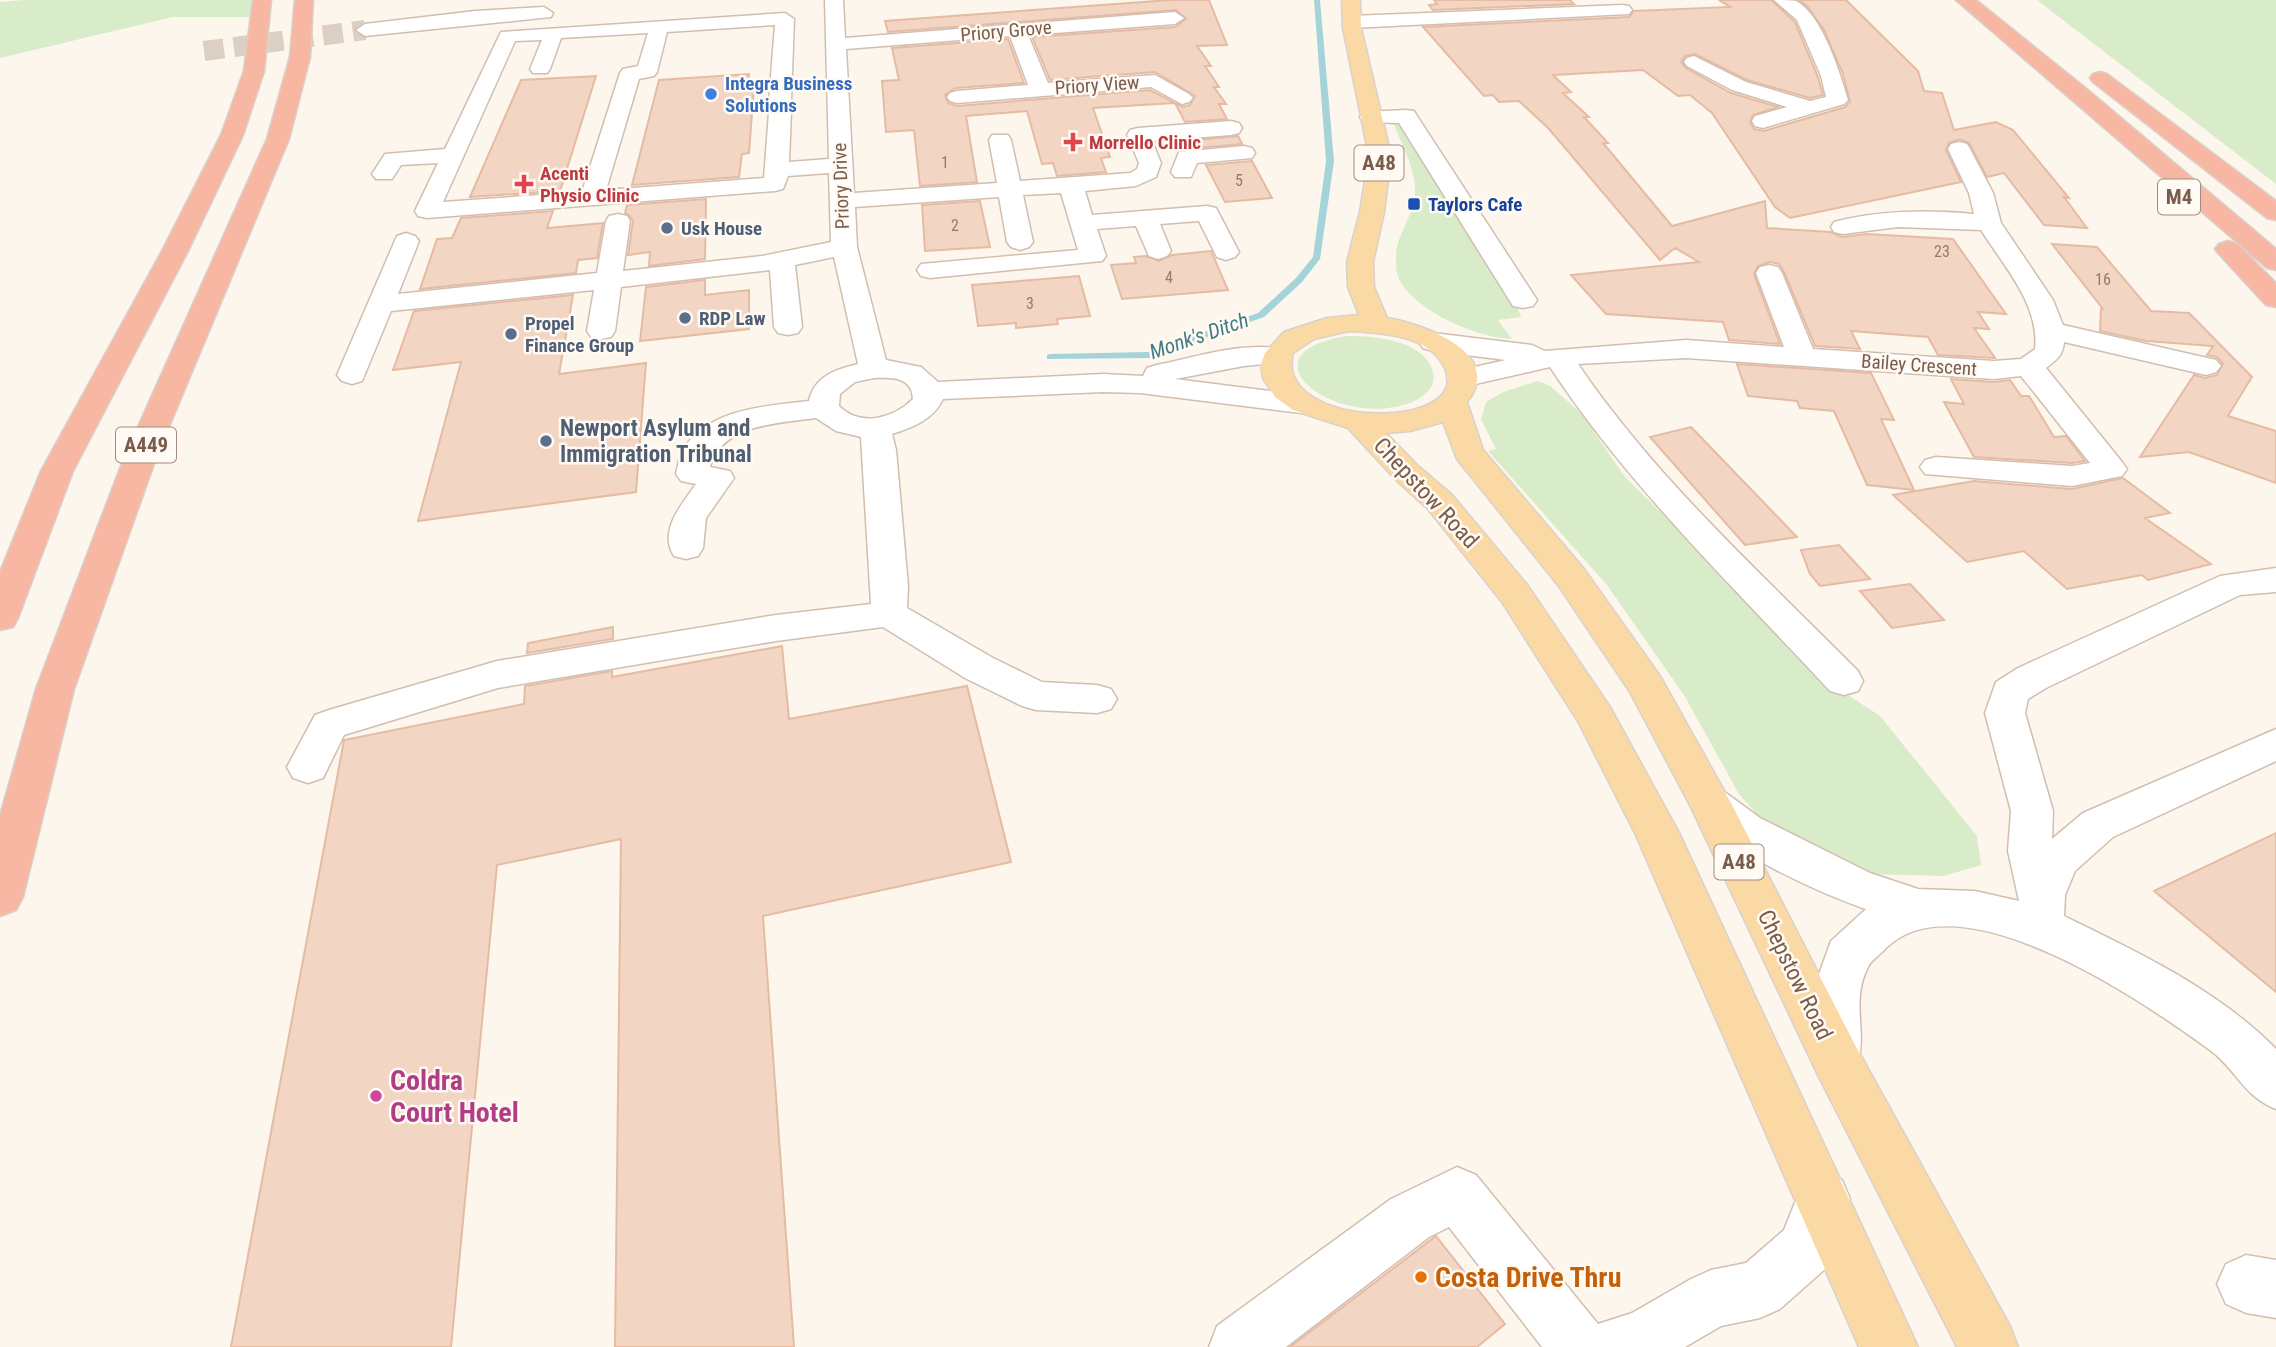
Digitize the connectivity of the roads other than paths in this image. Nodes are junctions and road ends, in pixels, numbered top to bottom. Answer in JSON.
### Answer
{"nodes":[{"id":1,"x":262,"y":0,"type":"edge"},
{"id":2,"x":304,"y":0,"type":"edge"},
{"id":3,"x":834,"y":0,"type":"edge"},
{"id":4,"x":1783,"y":0,"type":"edge"},
{"id":5,"x":1965,"y":0,"type":"edge"},
{"id":6,"x":1623,"y":10,"type":"dead end"},
{"id":7,"x":1351,"y":11,"type":"edge"},
{"id":8,"x":1175,"y":18,"type":"dead end"},
{"id":9,"x":556,"y":23,"type":"junction"},
{"id":10,"x":659,"y":27,"type":"junction"},
{"id":11,"x":365,"y":30,"type":"tunnel mouth"},
{"id":12,"x":1017,"y":30,"type":"junction"},
{"id":13,"x":836,"y":44,"type":"junction"},
{"id":14,"x":1694,"y":62,"type":"dead end"},
{"id":15,"x":2086,"y":66,"type":"dead end"},
{"id":16,"x":540,"y":69,"type":"dead end"},
{"id":17,"x":1040,"y":90,"type":"junction"},
{"id":18,"x":2082,"y":95,"type":"junction"},
{"id":19,"x":957,"y":97,"type":"dead end"},
{"id":20,"x":1182,"y":99,"type":"dead end"},
{"id":21,"x":1811,"y":107,"type":"junction"},
{"id":22,"x":2148,"y":116,"type":"junction"},
{"id":23,"x":1371,"y":117,"type":"junction"},
{"id":24,"x":1763,"y":121,"type":"dead end"},
{"id":25,"x":1231,"y":128,"type":"dead end"},
{"id":26,"x":1000,"y":140,"type":"dead end"},
{"id":27,"x":1959,"y":149,"type":"dead end"},
{"id":28,"x":1244,"y":153,"type":"dead end"},
{"id":29,"x":453,"y":155,"type":"junction"},
{"id":30,"x":393,"y":159,"type":"dead end"},
{"id":31,"x":840,"y":165,"type":"junction"},
{"id":32,"x":777,"y":170,"type":"junction"},
{"id":33,"x":1148,"y":172,"type":"junction"},
{"id":34,"x":1183,"y":172,"type":"junction"},
{"id":35,"x":1071,"y":186,"type":"junction"},
{"id":36,"x":1010,"y":190,"type":"junction"},
{"id":37,"x":1193,"y":194,"type":"dead end"},
{"id":38,"x":592,"y":198,"type":"junction"},
{"id":39,"x":842,"y":201,"type":"junction"},
{"id":40,"x":2276,"y":213,"type":"edge"},
{"id":41,"x":1145,"y":218,"type":"junction"},
{"id":42,"x":618,"y":220,"type":"dead end"},
{"id":43,"x":1082,"y":223,"type":"junction"},
{"id":44,"x":1989,"y":223,"type":"junction"},
{"id":45,"x":1843,"y":227,"type":"dead end"},
{"id":46,"x":2276,"y":231,"type":"edge"},
{"id":47,"x":406,"y":241,"type":"dead end"},
{"id":48,"x":1020,"y":242,"type":"dead end"},
{"id":49,"x":844,"y":247,"type":"junction"},
{"id":50,"x":1158,"y":251,"type":"dead end"},
{"id":51,"x":1226,"y":253,"type":"dead end"},
{"id":52,"x":782,"y":260,"type":"junction"},
{"id":53,"x":2276,"y":262,"type":"edge"},
{"id":54,"x":930,"y":270,"type":"dead end"},
{"id":55,"x":1769,"y":273,"type":"dead end"},
{"id":56,"x":609,"y":280,"type":"junction"},
{"id":57,"x":2276,"y":299,"type":"edge"},
{"id":58,"x":1523,"y":300,"type":"dead end"},
{"id":59,"x":382,"y":304,"type":"junction"},
{"id":60,"x":1376,"y":324,"type":"junction"},
{"id":61,"x":788,"y":327,"type":"dead end"},
{"id":62,"x":601,"y":331,"type":"dead end"},
{"id":63,"x":2051,"y":331,"type":"junction"},
{"id":64,"x":1433,"y":342,"type":"junction"},
{"id":65,"x":1276,"y":356,"type":"junction"},
{"id":66,"x":1558,"y":357,"type":"junction"},
{"id":67,"x":1802,"y":357,"type":"junction"},
{"id":68,"x":2206,"y":366,"type":"dead end"},
{"id":69,"x":2029,"y":367,"type":"junction"},
{"id":70,"x":874,"y":369,"type":"junction"},
{"id":71,"x":352,"y":375,"type":"dead end"},
{"id":72,"x":1103,"y":383,"type":"junction"},
{"id":73,"x":1457,"y":390,"type":"junction"},
{"id":74,"x":929,"y":391,"type":"junction"},
{"id":75,"x":1301,"y":404,"type":"junction"},
{"id":76,"x":823,"y":408,"type":"junction"},
{"id":77,"x":1360,"y":423,"type":"junction"},
{"id":78,"x":876,"y":427,"type":"junction"},
{"id":79,"x":1936,"y":467,"type":"dead end"},
{"id":80,"x":686,"y":548,"type":"dead end"},
{"id":81,"x":2276,"y":580,"type":"edge"},
{"id":82,"x":889,"y":614,"type":"junction"},
{"id":83,"x":0,"y":618,"type":"edge"},
{"id":84,"x":1843,"y":681,"type":"dead end"},
{"id":85,"x":1097,"y":699,"type":"dead end"},
{"id":86,"x":2276,"y":744,"type":"edge"},
{"id":87,"x":308,"y":767,"type":"dead end"},
{"id":88,"x":1711,"y":805,"type":"junction"},
{"id":89,"x":0,"y":897,"type":"edge"},
{"id":90,"x":1918,"y":908,"type":"junction"},
{"id":91,"x":2041,"y":910,"type":"junction"},
{"id":92,"x":1837,"y":1061,"type":"junction"},
{"id":93,"x":2273,"y":1077,"type":"edge"},
{"id":94,"x":1823,"y":1199,"type":"junction"},
{"id":95,"x":1645,"y":1344,"type":"edge"},
{"id":96,"x":1238,"y":1347,"type":"edge"},
{"id":97,"x":1579,"y":1347,"type":"edge"},
{"id":98,"x":1889,"y":1347,"type":"edge"},
{"id":99,"x":1989,"y":1347,"type":"edge"}],
"edges":[{"from":1,"to":83,"type":"highway","number":"A449"},
{"from":2,"to":89,"type":"highway","number":"A449"},
{"from":3,"to":13,"type":"street","name":"Priory Drive"},
{"from":4,"to":21,"type":"street"},
{"from":5,"to":18,"type":"highway","number":"M4"},
{"from":6,"to":7,"type":"street"},
{"from":7,"to":23,"type":"main road","number":"A48"},
{"from":8,"to":12,"type":"street","name":"Priory Grove"},
{"from":9,"to":10,"type":"street"},
{"from":9,"to":11,"type":"street"},
{"from":9,"to":16,"type":"street"},
{"from":9,"to":29,"type":"street"},
{"from":10,"to":32,"type":"street"},
{"from":10,"to":38,"type":"street"},
{"from":12,"to":13,"type":"street","name":"Priory Grove"},
{"from":12,"to":17,"type":"street","name":"Priory View"},
{"from":13,"to":31,"type":"street","name":"Priory Drive"},
{"from":14,"to":21,"type":"street"},
{"from":15,"to":22,"type":"highway","number":"M4"},
{"from":17,"to":19,"type":"street","name":"Priory View"},
{"from":17,"to":20,"type":"street","name":"Priory View"},
{"from":18,"to":53,"type":"highway","number":"M4"},
{"from":18,"to":57,"type":"highway","number":"M4"},
{"from":21,"to":24,"type":"street"},
{"from":22,"to":40,"type":"highway","number":"M4"},
{"from":22,"to":46,"type":"highway","number":"M4"},
{"from":23,"to":58,"type":"street"},
{"from":23,"to":60,"type":"main road","number":"A48"},
{"from":25,"to":33,"type":"street"},
{"from":26,"to":36,"type":"street"},
{"from":27,"to":44,"type":"street"},
{"from":28,"to":34,"type":"street"},
{"from":29,"to":30,"type":"street"},
{"from":29,"to":38,"type":"street"},
{"from":31,"to":32,"type":"street"},
{"from":31,"to":39,"type":"street","name":"Priory Drive"},
{"from":32,"to":38,"type":"street"},
{"from":33,"to":34,"type":"street"},
{"from":33,"to":35,"type":"street"},
{"from":34,"to":37,"type":"street"},
{"from":35,"to":36,"type":"street"},
{"from":35,"to":43,"type":"street"},
{"from":36,"to":39,"type":"street"},
{"from":36,"to":48,"type":"street"},
{"from":39,"to":49,"type":"street","name":"Priory Drive"},
{"from":41,"to":43,"type":"street"},
{"from":41,"to":50,"type":"street"},
{"from":41,"to":51,"type":"street"},
{"from":42,"to":56,"type":"street"},
{"from":43,"to":54,"type":"street"},
{"from":44,"to":45,"type":"street"},
{"from":44,"to":63,"type":"street"},
{"from":47,"to":59,"type":"street"},
{"from":49,"to":52,"type":"street"},
{"from":49,"to":70,"type":"street","name":"Priory Drive"},
{"from":52,"to":56,"type":"street"},
{"from":52,"to":61,"type":"street"},
{"from":55,"to":67,"type":"street"},
{"from":56,"to":59,"type":"street"},
{"from":56,"to":62,"type":"street"},
{"from":59,"to":71,"type":"street"},
{"from":60,"to":64,"type":"main road"},
{"from":60,"to":65,"type":"main road"},
{"from":63,"to":68,"type":"street"},
{"from":63,"to":69,"type":"street"},
{"from":64,"to":66,"type":"street","name":"Bailey Crescent"},
{"from":64,"to":73,"type":"main road","name":"Chepstow Road"},
{"from":65,"to":72,"type":"street"},
{"from":65,"to":75,"type":"main road"},
{"from":66,"to":67,"type":"street","name":"Bailey Crescent"},
{"from":66,"to":73,"type":"street","name":"Bailey Crescent"},
{"from":66,"to":84,"type":"street"},
{"from":67,"to":69,"type":"street","name":"Bailey Crescent"},
{"from":69,"to":79,"type":"street"},
{"from":70,"to":74,"type":"street"},
{"from":70,"to":76,"type":"street"},
{"from":72,"to":74,"type":"street"},
{"from":72,"to":75,"type":"street"},
{"from":73,"to":77,"type":"main road"},
{"from":73,"to":88,"type":"main road","name":"Chepstow Road","number":"A48"},
{"from":74,"to":78,"type":"street"},
{"from":75,"to":77,"type":"main road"},
{"from":76,"to":78,"type":"street"},
{"from":76,"to":80,"type":"street"},
{"from":77,"to":94,"type":"main road","name":"Chepstow Road","number":"A48"},
{"from":78,"to":82,"type":"street"},
{"from":81,"to":91,"type":"street"},
{"from":82,"to":85,"type":"street"},
{"from":82,"to":87,"type":"street"},
{"from":86,"to":91,"type":"street"},
{"from":88,"to":90,"type":"street"},
{"from":88,"to":92,"type":"main road","name":"Chepstow Road","number":"A48"},
{"from":90,"to":91,"type":"street"},
{"from":90,"to":92,"type":"street"},
{"from":91,"to":93,"type":"street"},
{"from":92,"to":99,"type":"main road","name":"Chepstow Road","number":"A48"},
{"from":94,"to":95,"type":"street"},
{"from":94,"to":98,"type":"main road","name":"Chepstow Road","number":"A48"},
{"from":96,"to":97,"type":"street"}]}
